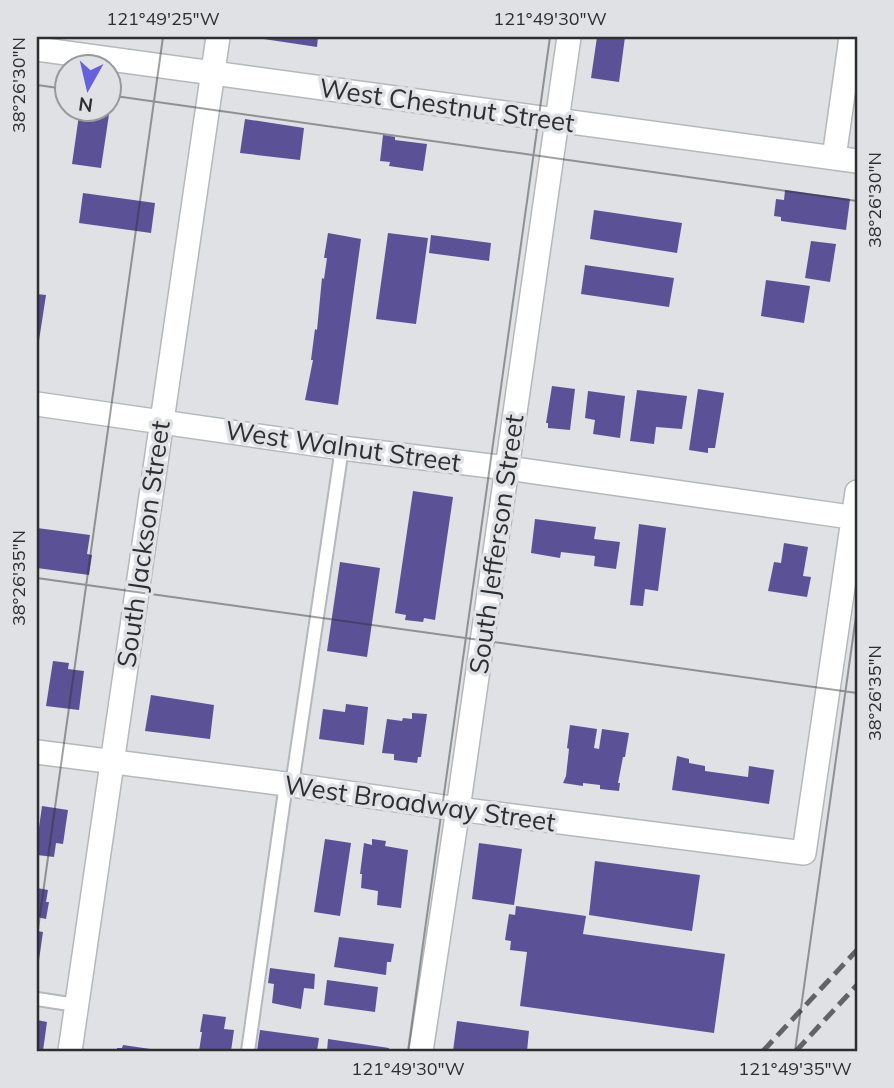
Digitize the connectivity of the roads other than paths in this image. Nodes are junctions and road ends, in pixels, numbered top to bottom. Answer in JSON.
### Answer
{"nodes":[{"id":1,"x":218,"y":37,"type":"edge"},
{"id":2,"x":569,"y":37,"type":"edge"},
{"id":3,"x":851,"y":37,"type":"edge"},
{"id":4,"x":37,"y":49,"type":"edge"},
{"id":5,"x":213,"y":72,"type":"junction"},
{"id":6,"x":557,"y":121,"type":"junction"},
{"id":7,"x":834,"y":158,"type":"junction"},
{"id":8,"x":857,"y":161,"type":"edge"},
{"id":9,"x":37,"y":404,"type":"edge"},
{"id":10,"x":161,"y":421,"type":"junction"},
{"id":11,"x":342,"y":448,"type":"junction"},
{"id":12,"x":507,"y":468,"type":"junction"},
{"id":13,"x":857,"y":492,"type":"edge"},
{"id":14,"x":855,"y":518,"type":"edge"},
{"id":15,"x":37,"y":752,"type":"edge"},
{"id":16,"x":112,"y":762,"type":"junction"},
{"id":17,"x":289,"y":785,"type":"junction"},
{"id":18,"x":458,"y":809,"type":"junction"},
{"id":19,"x":37,"y":999,"type":"edge"},
{"id":20,"x":76,"y":1005,"type":"junction"},
{"id":21,"x":70,"y":1051,"type":"edge"},
{"id":22,"x":248,"y":1051,"type":"edge"},
{"id":23,"x":421,"y":1051,"type":"edge"}],
"edges":[{"from":1,"to":5,"type":"street","name":"South Jackson Street"},
{"from":2,"to":6,"type":"street","name":"South Jefferson Street"},
{"from":3,"to":7,"type":"street"},
{"from":4,"to":5,"type":"street","name":"West Chestnut Street"},
{"from":5,"to":6,"type":"street","name":"West Chestnut Street"},
{"from":5,"to":10,"type":"street","name":"South Jackson Street"},
{"from":6,"to":7,"type":"street","name":"West Chestnut Street"},
{"from":6,"to":12,"type":"street","name":"South Jefferson Street"},
{"from":7,"to":8,"type":"street","name":"West Chestnut Street"},
{"from":9,"to":10,"type":"street","name":"West Walnut Street"},
{"from":10,"to":11,"type":"street","name":"West Walnut Street"},
{"from":10,"to":16,"type":"street","name":"South Jackson Street"},
{"from":11,"to":12,"type":"street","name":"West Walnut Street"},
{"from":11,"to":17,"type":"lane"},
{"from":12,"to":14,"type":"street","name":"West Walnut Street"},
{"from":12,"to":18,"type":"street","name":"South Jefferson Street"},
{"from":13,"to":14,"type":"street"},
{"from":14,"to":18,"type":"street","name":"West Broadway Street"},
{"from":15,"to":16,"type":"street","name":"West Broadway Street"},
{"from":16,"to":17,"type":"street","name":"West Broadway Street"},
{"from":16,"to":20,"type":"street","name":"South Jackson Street"},
{"from":17,"to":18,"type":"street","name":"West Broadway Street"},
{"from":17,"to":22,"type":"lane"},
{"from":18,"to":23,"type":"street","name":"South Jefferson Street"},
{"from":19,"to":20,"type":"lane"},
{"from":20,"to":21,"type":"street","name":"South Jackson Street"}]}
